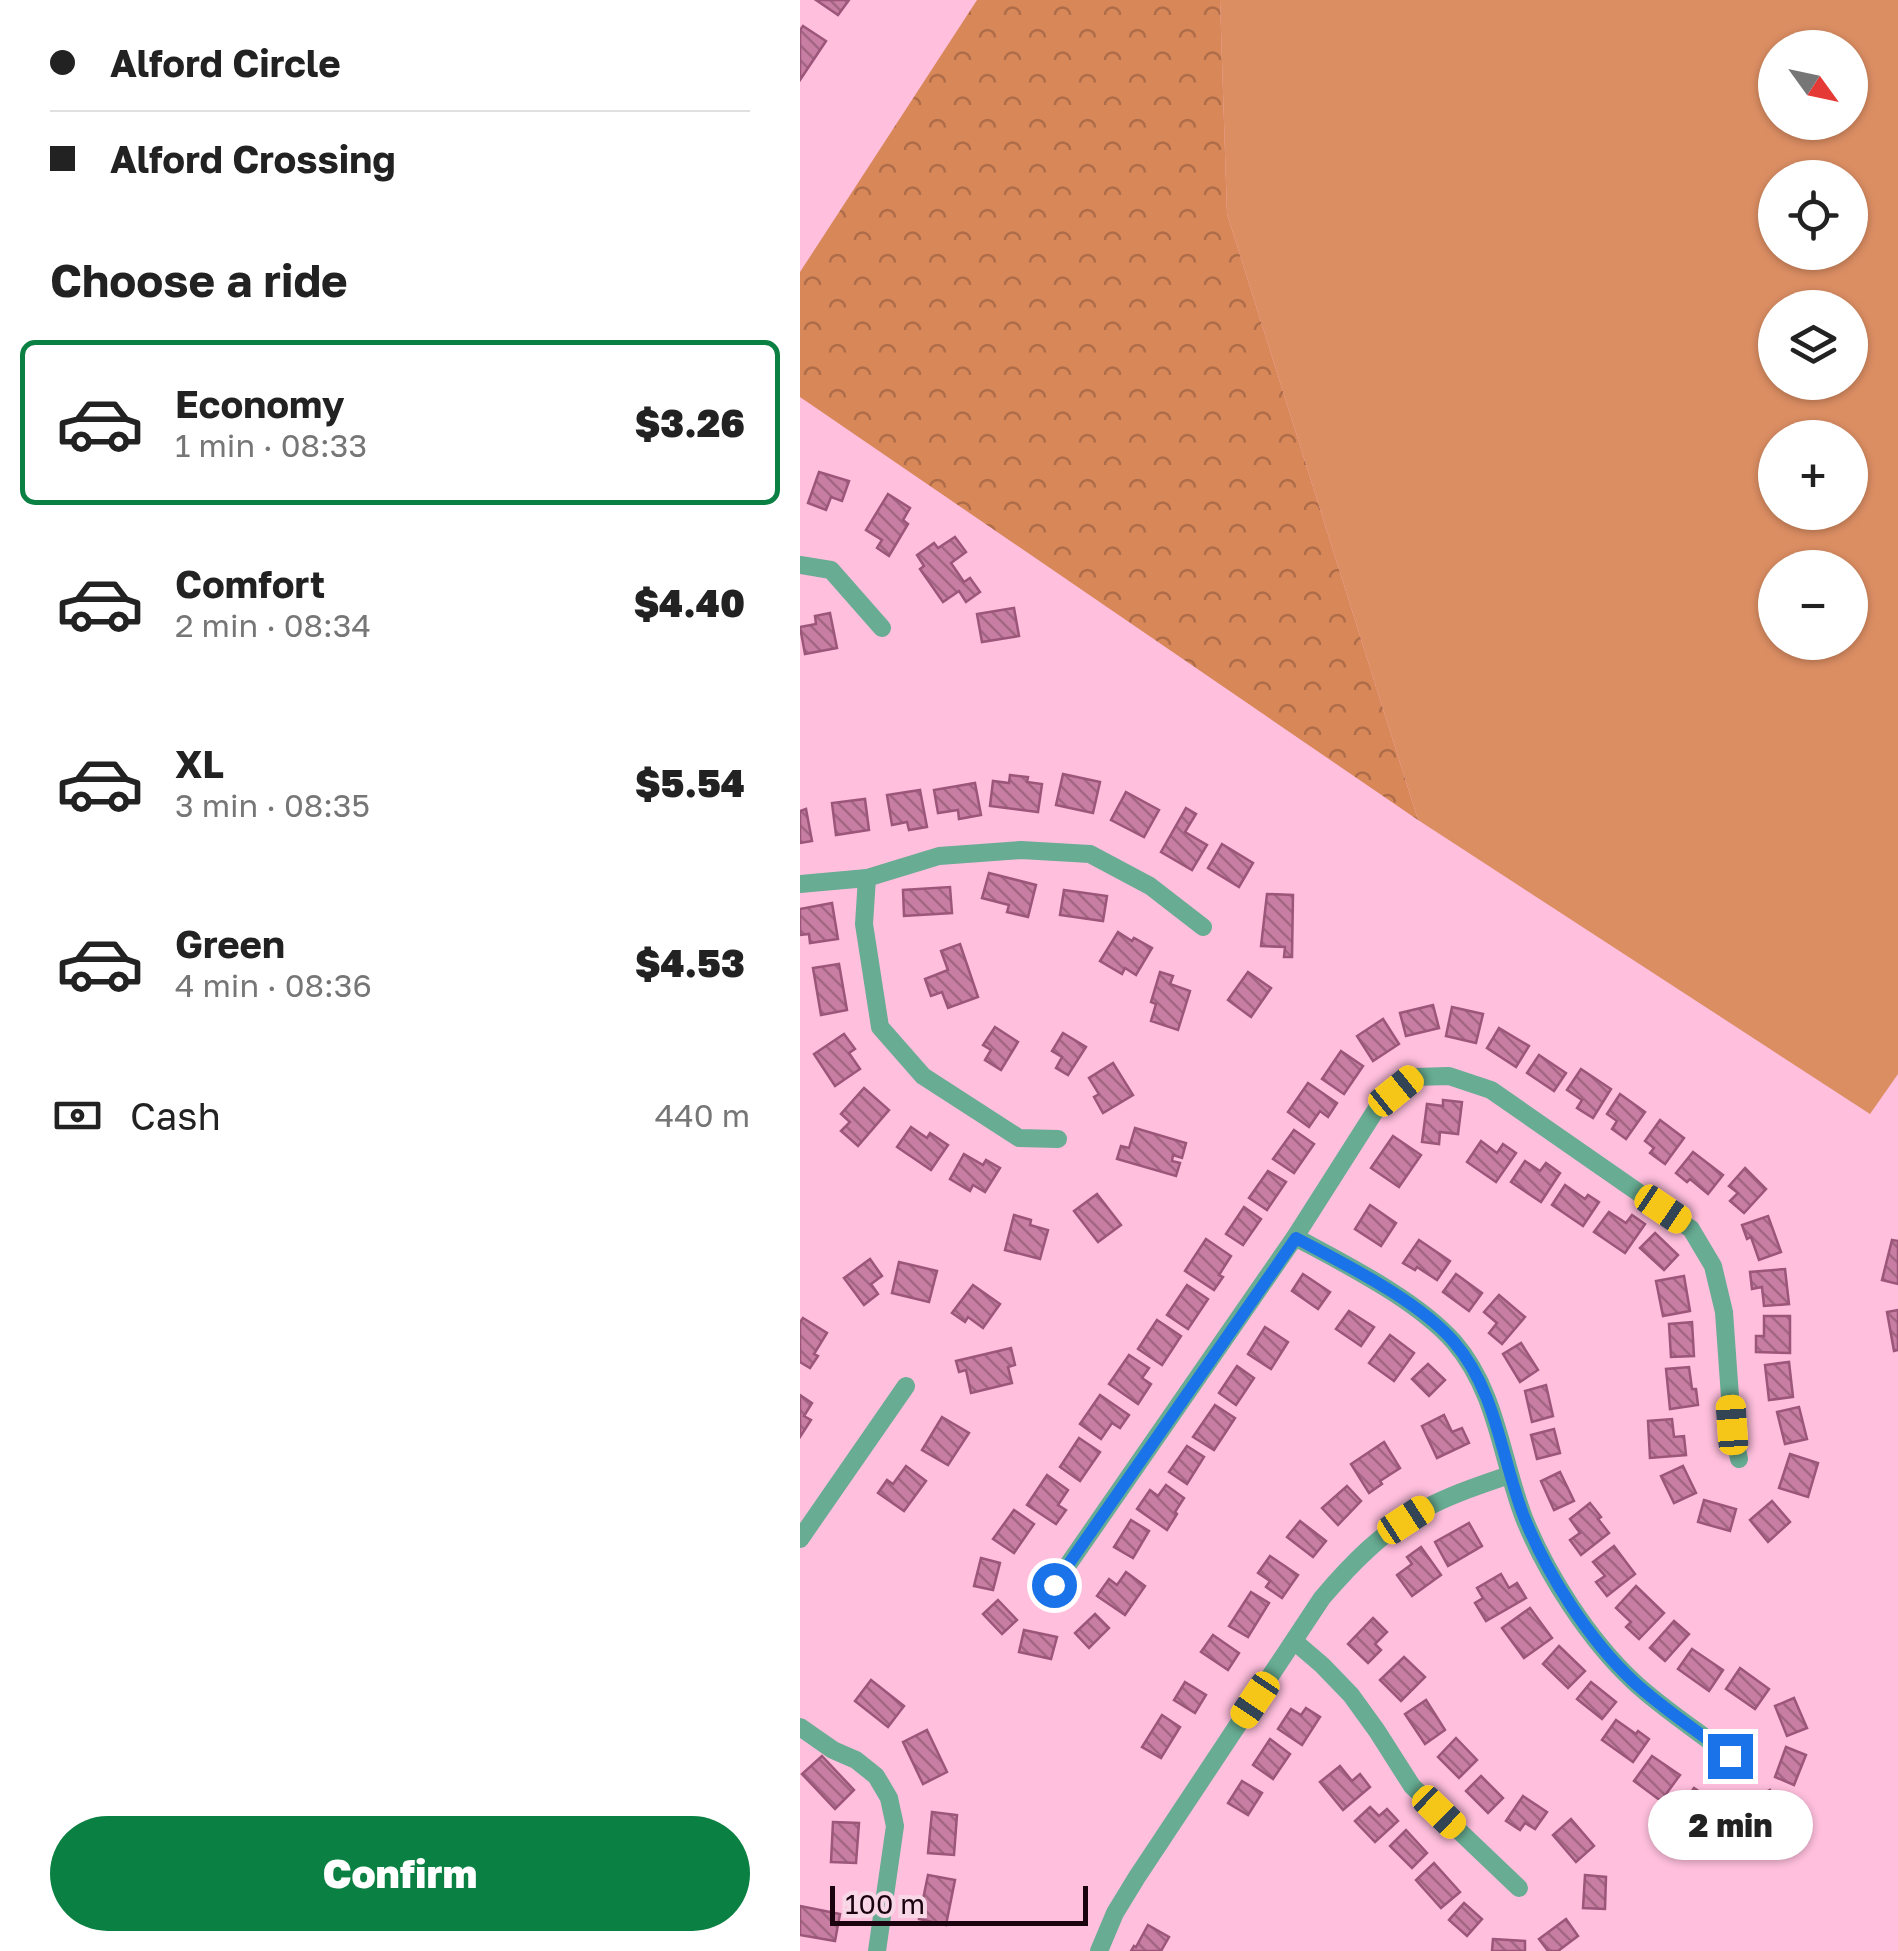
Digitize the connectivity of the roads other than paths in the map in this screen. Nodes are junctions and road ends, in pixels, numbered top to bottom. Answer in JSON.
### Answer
{"nodes":[{"id":1,"x":800,"y":565,"type":"edge"},
{"id":2,"x":882,"y":628,"type":"dead end"},
{"id":3,"x":866,"y":878,"type":"junction"},
{"id":4,"x":800,"y":884,"type":"edge"},
{"id":5,"x":1203,"y":928,"type":"dead end"},
{"id":6,"x":1058,"y":1139,"type":"dead end"},
{"id":7,"x":1296,"y":1238,"type":"junction"},
{"id":8,"x":906,"y":1386,"type":"dead end"},
{"id":9,"x":1740,"y":1459,"type":"dead end"},
{"id":10,"x":1509,"y":1474,"type":"junction"},
{"id":11,"x":800,"y":1540,"type":"edge"},
{"id":12,"x":1054,"y":1585,"type":"dead end"},
{"id":13,"x":1294,"y":1642,"type":"junction"},
{"id":14,"x":800,"y":1727,"type":"edge"},
{"id":15,"x":1730,"y":1756,"type":"dead end"},
{"id":16,"x":1518,"y":1888,"type":"dead end"},
{"id":17,"x":877,"y":1951,"type":"edge"},
{"id":18,"x":1099,"y":1951,"type":"edge"}],
"edges":[{"from":1,"to":2,"type":"street"},
{"from":3,"to":4,"type":"street"},
{"from":3,"to":5,"type":"street"},
{"from":3,"to":6,"type":"street"},
{"from":7,"to":9,"type":"street"},
{"from":7,"to":10,"type":"street"},
{"from":7,"to":12,"type":"street"},
{"from":8,"to":11,"type":"street"},
{"from":10,"to":13,"type":"street"},
{"from":10,"to":15,"type":"street"},
{"from":13,"to":16,"type":"street"},
{"from":13,"to":18,"type":"street"},
{"from":14,"to":17,"type":"street"}]}
